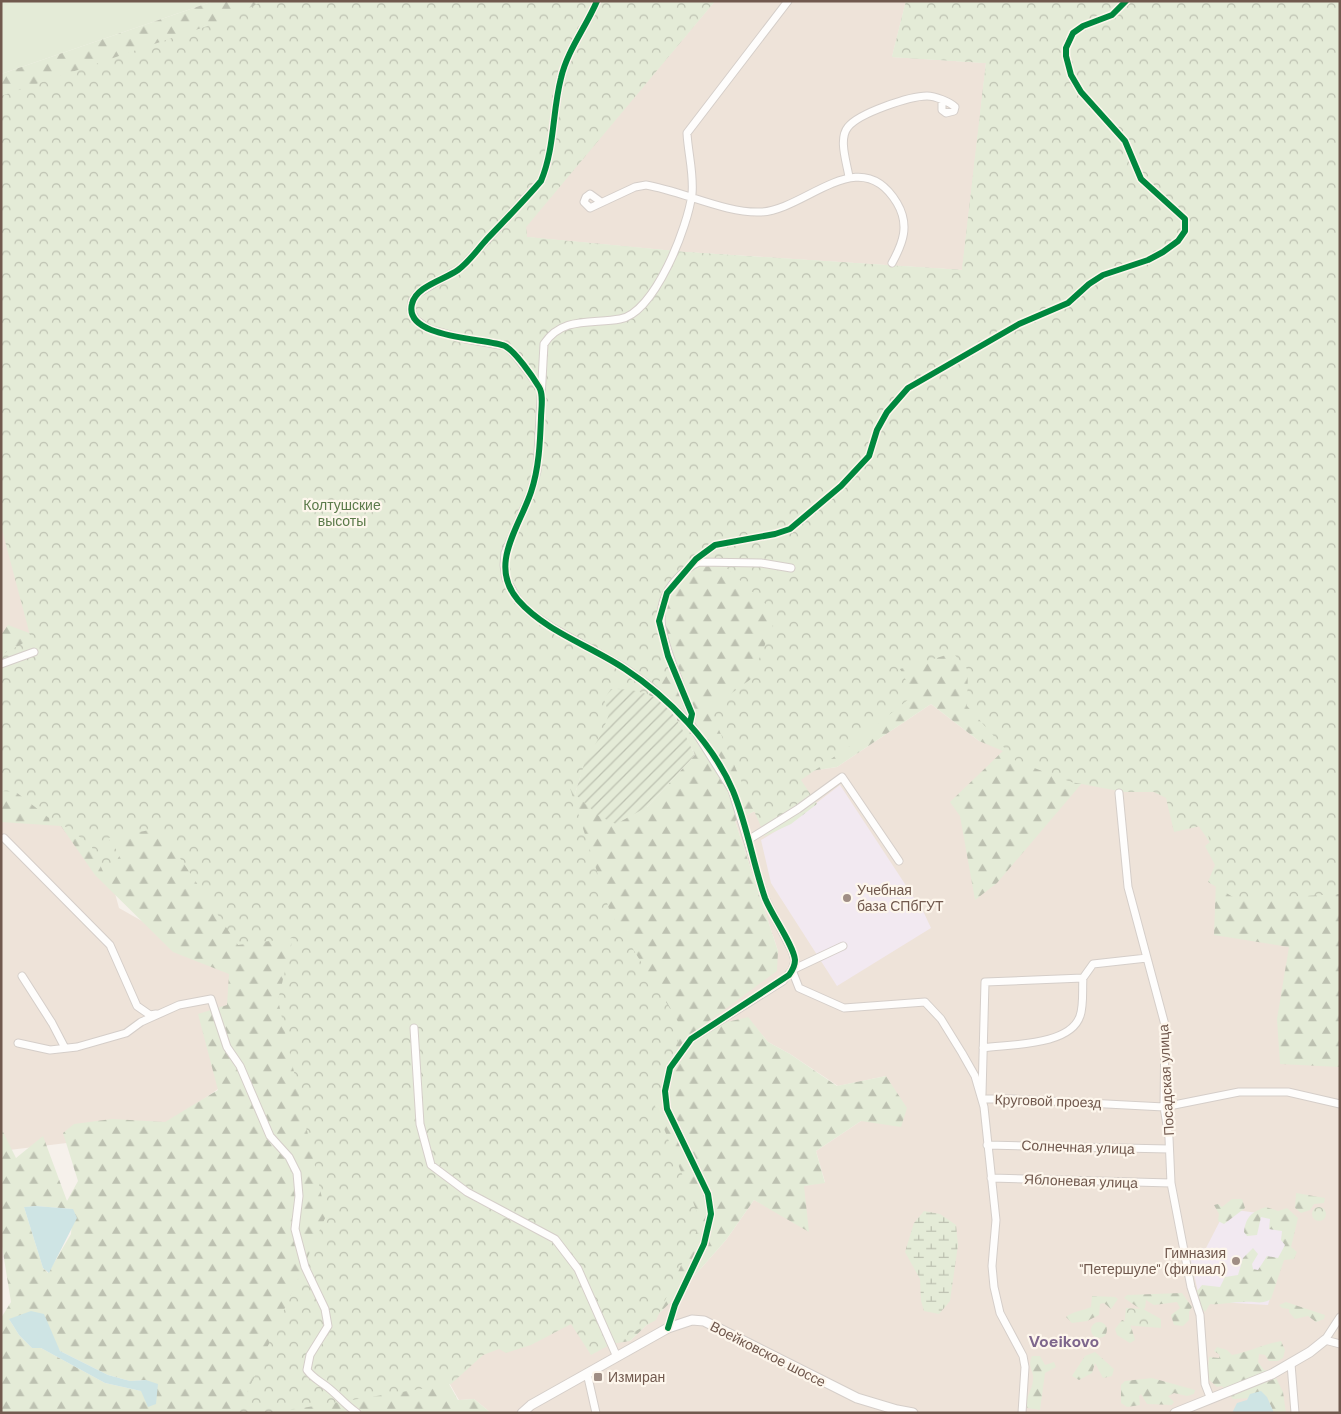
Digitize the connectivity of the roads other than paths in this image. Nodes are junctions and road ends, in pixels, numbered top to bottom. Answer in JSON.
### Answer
{"nodes":[{"id":1,"x":597,"y":1,"type":"edge"},
{"id":2,"x":788,"y":1,"type":"edge"},
{"id":3,"x":942,"y":101,"type":"dead end"},
{"id":4,"x":849,"y":177,"type":"junction"},
{"id":5,"x":691,"y":196,"type":"junction"},
{"id":6,"x":601,"y":202,"type":"dead end"},
{"id":7,"x":892,"y":263,"type":"dead end"},
{"id":8,"x":541,"y":389,"type":"junction"},
{"id":9,"x":791,"y":568,"type":"dead end"},
{"id":10,"x":34,"y":652,"type":"dead end"},
{"id":11,"x":1,"y":664,"type":"edge"},
{"id":12,"x":690,"y":723,"type":"junction"},
{"id":13,"x":1119,"y":793,"type":"dead end"},
{"id":14,"x":4,"y":838,"type":"dead end"},
{"id":15,"x":748,"y":840,"type":"junction"},
{"id":16,"x":899,"y":861,"type":"dead end"},
{"id":17,"x":843,"y":946,"type":"dead end"},
{"id":18,"x":1147,"y":958,"type":"junction"},
{"id":19,"x":792,"y":970,"type":"junction"},
{"id":20,"x":22,"y":976,"type":"dead end"},
{"id":21,"x":1083,"y":978,"type":"junction"},
{"id":22,"x":157,"y":1014,"type":"junction"},
{"id":23,"x":414,"y":1028,"type":"dead end"},
{"id":24,"x":18,"y":1043,"type":"dead end"},
{"id":25,"x":64,"y":1048,"type":"junction"},
{"id":26,"x":983,"y":1048,"type":"junction"},
{"id":27,"x":982,"y":1099,"type":"junction"},
{"id":28,"x":1340,"y":1104,"type":"edge"},
{"id":29,"x":1164,"y":1107,"type":"junction"},
{"id":30,"x":987,"y":1145,"type":"junction"},
{"id":31,"x":1169,"y":1149,"type":"junction"},
{"id":32,"x":991,"y":1178,"type":"junction"},
{"id":33,"x":1171,"y":1183,"type":"junction"},
{"id":34,"x":1340,"y":1317,"type":"edge"},
{"id":35,"x":668,"y":1328,"type":"junction"},
{"id":36,"x":1325,"y":1340,"type":"junction"},
{"id":37,"x":1340,"y":1344,"type":"edge"},
{"id":38,"x":617,"y":1357,"type":"junction"},
{"id":39,"x":1291,"y":1364,"type":"junction"},
{"id":40,"x":587,"y":1374,"type":"junction"},
{"id":41,"x":1210,"y":1397,"type":"junction"},
{"id":42,"x":357,"y":1413,"type":"edge"},
{"id":43,"x":522,"y":1413,"type":"edge"},
{"id":44,"x":596,"y":1413,"type":"edge"},
{"id":45,"x":913,"y":1413,"type":"edge"},
{"id":46,"x":1022,"y":1413,"type":"edge"},
{"id":47,"x":1175,"y":1413,"type":"edge"},
{"id":48,"x":1294,"y":1413,"type":"edge"}],
"edges":[{"from":1,"to":8,"type":"street"},
{"from":2,"to":5,"type":"street"},
{"from":3,"to":4,"type":"street"},
{"from":4,"to":5,"type":"street"},
{"from":4,"to":7,"type":"street"},
{"from":5,"to":6,"type":"street"},
{"from":5,"to":8,"type":"street"},
{"from":8,"to":12,"type":"street"},
{"from":9,"to":12,"type":"street"},
{"from":10,"to":11,"type":"street"},
{"from":12,"to":15,"type":"street"},
{"from":13,"to":18,"type":"street","name":"Посадская улица"},
{"from":14,"to":22,"type":"street"},
{"from":15,"to":16,"type":"street"},
{"from":15,"to":19,"type":"street"},
{"from":17,"to":19,"type":"street"},
{"from":18,"to":21,"type":"street"},
{"from":18,"to":29,"type":"street","name":"Посадская улица"},
{"from":19,"to":27,"type":"street"},
{"from":19,"to":35,"type":"street"},
{"from":20,"to":25,"type":"street"},
{"from":21,"to":26,"type":"street"},
{"from":21,"to":26,"type":"street","name":"Круговой проезд"},
{"from":22,"to":25,"type":"street"},
{"from":22,"to":42,"type":"street"},
{"from":23,"to":38,"type":"street"},
{"from":24,"to":25,"type":"street"},
{"from":26,"to":27,"type":"street","name":"Круговой проезд"},
{"from":27,"to":29,"type":"street","name":"Круговой проезд"},
{"from":27,"to":30,"type":"street"},
{"from":28,"to":29,"type":"street","name":"Круговой проезд"},
{"from":29,"to":31,"type":"street","name":"Посадская улица"},
{"from":30,"to":31,"type":"street","name":"Солнечная улица"},
{"from":30,"to":32,"type":"street"},
{"from":31,"to":33,"type":"street","name":"Посадская улица"},
{"from":32,"to":33,"type":"street","name":"Яблоневая улица"},
{"from":32,"to":46,"type":"street"},
{"from":33,"to":41,"type":"street","name":"Посадская улица"},
{"from":34,"to":36,"type":"street"},
{"from":35,"to":38,"type":"street","name":"Воейковское шоссе"},
{"from":35,"to":45,"type":"street","name":"Воейковское шоссе"},
{"from":36,"to":37,"type":"street"},
{"from":36,"to":39,"type":"street"},
{"from":38,"to":40,"type":"street","name":"Воейковское шоссе"},
{"from":39,"to":41,"type":"street"},
{"from":39,"to":48,"type":"street"},
{"from":40,"to":43,"type":"street","name":"Воейковское шоссе"},
{"from":40,"to":44,"type":"street"},
{"from":41,"to":47,"type":"street"}]}
